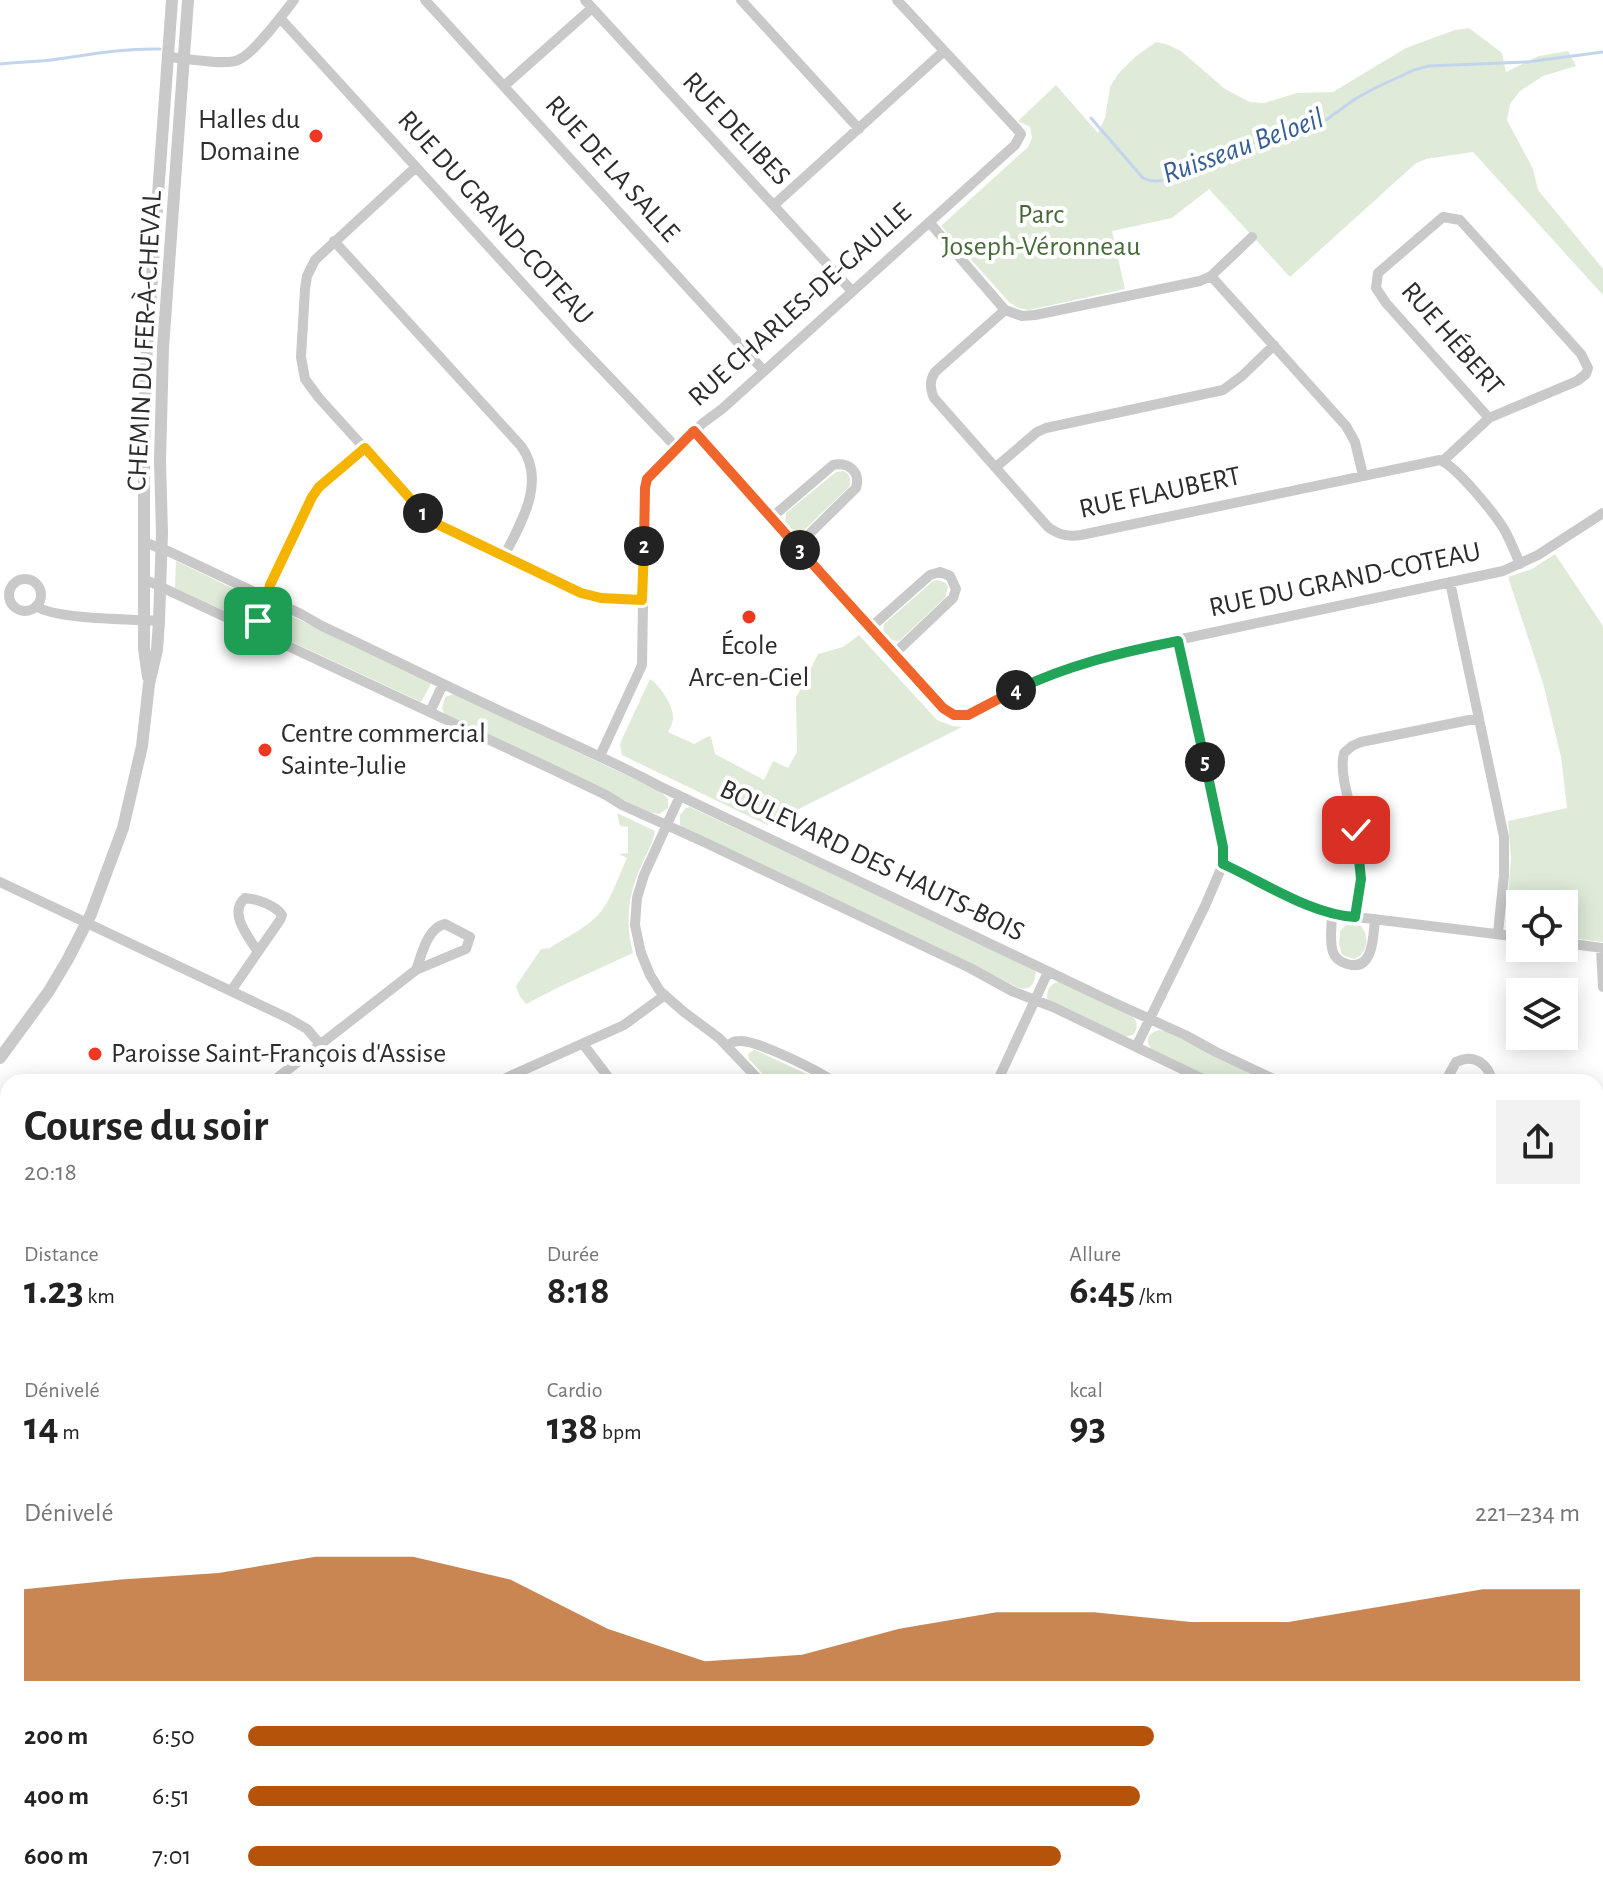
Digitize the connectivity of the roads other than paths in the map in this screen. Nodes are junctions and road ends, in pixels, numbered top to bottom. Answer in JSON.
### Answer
{"nodes":[{"id":1,"x":172,"y":0,"type":"edge"},
{"id":2,"x":188,"y":0,"type":"edge"},
{"id":3,"x":294,"y":0,"type":"edge"},
{"id":4,"x":425,"y":0,"type":"edge"},
{"id":5,"x":741,"y":0,"type":"edge"},
{"id":6,"x":897,"y":0,"type":"edge"},
{"id":7,"x":589,"y":4,"type":"edge"},
{"id":8,"x":280,"y":18,"type":"junction"},
{"id":9,"x":944,"y":51,"type":"junction"},
{"id":10,"x":168,"y":57,"type":"junction"},
{"id":11,"x":184,"y":58,"type":"junction"},
{"id":12,"x":167,"y":78,"type":"junction"},
{"id":13,"x":504,"y":86,"type":"junction"},
{"id":14,"x":180,"y":127,"type":"junction"},
{"id":15,"x":859,"y":129,"type":"junction"},
{"id":16,"x":416,"y":167,"type":"junction"},
{"id":17,"x":774,"y":205,"type":"junction"},
{"id":18,"x":929,"y":222,"type":"junction"},
{"id":19,"x":1252,"y":237,"type":"dead end"},
{"id":20,"x":334,"y":241,"type":"junction"},
{"id":21,"x":1211,"y":276,"type":"junction"},
{"id":22,"x":852,"y":291,"type":"junction"},
{"id":23,"x":1005,"y":310,"type":"junction"},
{"id":24,"x":1274,"y":345,"type":"junction"},
{"id":25,"x":764,"y":371,"type":"junction"},
{"id":26,"x":1489,"y":418,"type":"junction"},
{"id":27,"x":694,"y":431,"type":"junction"},
{"id":28,"x":365,"y":448,"type":"junction"},
{"id":29,"x":677,"y":448,"type":"junction"},
{"id":30,"x":1444,"y":460,"type":"junction"},
{"id":31,"x":996,"y":467,"type":"junction"},
{"id":32,"x":1363,"y":475,"type":"junction"},
{"id":33,"x":1603,"y":513,"type":"edge"},
{"id":34,"x":771,"y":518,"type":"junction"},
{"id":35,"x":144,"y":542,"type":"junction"},
{"id":36,"x":797,"y":546,"type":"junction"},
{"id":37,"x":162,"y":548,"type":"junction"},
{"id":38,"x":504,"y":556,"type":"junction"},
{"id":39,"x":1520,"y":564,"type":"junction"},
{"id":40,"x":144,"y":579,"type":"junction"},
{"id":41,"x":1450,"y":582,"type":"junction"},
{"id":42,"x":160,"y":587,"type":"junction"},
{"id":43,"x":267,"y":598,"type":"junction"},
{"id":44,"x":642,"y":600,"type":"junction"},
{"id":45,"x":36,"y":606,"type":"dead end"},
{"id":46,"x":144,"y":620,"type":"junction"},
{"id":47,"x":159,"y":621,"type":"junction"},
{"id":48,"x":870,"y":628,"type":"junction"},
{"id":49,"x":254,"y":630,"type":"junction"},
{"id":50,"x":1178,"y":641,"type":"junction"},
{"id":51,"x":894,"y":654,"type":"junction"},
{"id":52,"x":149,"y":684,"type":"junction"},
{"id":53,"x":443,"y":684,"type":"junction"},
{"id":54,"x":430,"y":712,"type":"junction"},
{"id":55,"x":1479,"y":718,"type":"junction"},
{"id":56,"x":600,"y":756,"type":"junction"},
{"id":57,"x":680,"y":796,"type":"junction"},
{"id":58,"x":667,"y":826,"type":"junction"},
{"id":59,"x":1223,"y":864,"type":"junction"},
{"id":60,"x":0,"y":882,"type":"edge"},
{"id":61,"x":1332,"y":914,"type":"junction"},
{"id":62,"x":1355,"y":917,"type":"junction"},
{"id":63,"x":1375,"y":919,"type":"junction"},
{"id":64,"x":86,"y":923,"type":"junction"},
{"id":65,"x":1498,"y":933,"type":"junction"},
{"id":66,"x":1506,"y":934,"type":"edge"},
{"id":67,"x":1578,"y":945,"type":"edge"},
{"id":68,"x":1602,"y":948,"type":"edge"},
{"id":69,"x":258,"y":952,"type":"junction"},
{"id":70,"x":416,"y":970,"type":"junction"},
{"id":71,"x":1048,"y":972,"type":"junction"},
{"id":72,"x":1603,"y":987,"type":"edge"},
{"id":73,"x":231,"y":991,"type":"junction"},
{"id":74,"x":665,"y":995,"type":"junction"},
{"id":75,"x":1035,"y":1001,"type":"junction"},
{"id":76,"x":1149,"y":1018,"type":"junction"},
{"id":77,"x":320,"y":1044,"type":"junction"},
{"id":78,"x":583,"y":1044,"type":"junction"},
{"id":79,"x":728,"y":1046,"type":"junction"},
{"id":80,"x":1136,"y":1047,"type":"junction"},
{"id":81,"x":0,"y":1058,"type":"edge"},
{"id":82,"x":282,"y":1074,"type":"edge"},
{"id":83,"x":515,"y":1074,"type":"edge"},
{"id":84,"x":606,"y":1074,"type":"edge"},
{"id":85,"x":754,"y":1074,"type":"edge"},
{"id":86,"x":821,"y":1074,"type":"edge"},
{"id":87,"x":1001,"y":1074,"type":"edge"},
{"id":88,"x":1192,"y":1074,"type":"edge"},
{"id":89,"x":1264,"y":1074,"type":"edge"},
{"id":90,"x":1449,"y":1074,"type":"edge"},
{"id":91,"x":1490,"y":1074,"type":"edge"}],
"edges":[{"from":1,"to":10,"type":"street","name":"CHEMIN DU FER-À-CHEVAL"},
{"from":2,"to":11,"type":"street","name":"CHEMIN DU FER-À-CHEVAL"},
{"from":3,"to":8,"type":"street"},
{"from":4,"to":13,"type":"street","name":"RUE DE LA SALLE"},
{"from":5,"to":15,"type":"street"},
{"from":6,"to":9,"type":"street"},
{"from":7,"to":13,"type":"street"},
{"from":7,"to":17,"type":"street","name":"RUE DELIBES"},
{"from":8,"to":11,"type":"street"},
{"from":8,"to":16,"type":"street","name":"RUE DU GRAND-COTEAU"},
{"from":9,"to":15,"type":"street"},
{"from":9,"to":18,"type":"street","name":"RUE CHARLES-DE-GAULLE"},
{"from":10,"to":11,"type":"street"},
{"from":10,"to":12,"type":"street","name":"CHEMIN DU FER-À-CHEVAL"},
{"from":11,"to":14,"type":"street","name":"CHEMIN DU FER-À-CHEVAL"},
{"from":12,"to":14,"type":"street"},
{"from":12,"to":35,"type":"street","name":"CHEMIN DU FER-À-CHEVAL"},
{"from":13,"to":25,"type":"street","name":"RUE DE LA SALLE"},
{"from":14,"to":37,"type":"street","name":"CHEMIN DU FER-À-CHEVAL"},
{"from":15,"to":17,"type":"street"},
{"from":16,"to":20,"type":"street"},
{"from":16,"to":29,"type":"street","name":"RUE DU GRAND-COTEAU"},
{"from":17,"to":22,"type":"street","name":"RUE DELIBES"},
{"from":18,"to":22,"type":"street","name":"RUE CHARLES-DE-GAULLE"},
{"from":18,"to":23,"type":"street"},
{"from":19,"to":21,"type":"street"},
{"from":20,"to":28,"type":"street"},
{"from":20,"to":38,"type":"street"},
{"from":21,"to":23,"type":"street"},
{"from":21,"to":24,"type":"street"},
{"from":22,"to":25,"type":"street","name":"RUE CHARLES-DE-GAULLE"},
{"from":23,"to":31,"type":"street","name":"RUE FLAUBERT"},
{"from":24,"to":31,"type":"street"},
{"from":24,"to":32,"type":"street"},
{"from":25,"to":27,"type":"street","name":"RUE CHARLES-DE-GAULLE"},
{"from":26,"to":26,"type":"street","name":"RUE HÉBERT"},
{"from":26,"to":30,"type":"street","name":"RUE HÉBERT"},
{"from":27,"to":29,"type":"street","name":"RUE CHARLES-DE-GAULLE"},
{"from":27,"to":34,"type":"street","name":"RUE DU GRAND-COTEAU"},
{"from":28,"to":38,"type":"street"},
{"from":28,"to":43,"type":"street"},
{"from":29,"to":44,"type":"street","name":"RUE CHARLES-DE-GAULLE"},
{"from":30,"to":32,"type":"street","name":"RUE FLAUBERT"},
{"from":30,"to":39,"type":"street"},
{"from":31,"to":32,"type":"street","name":"RUE FLAUBERT"},
{"from":33,"to":39,"type":"street","name":"RUE DU GRAND-COTEAU"},
{"from":34,"to":36,"type":"street","name":"RUE DU GRAND-COTEAU"},
{"from":34,"to":36,"type":"street"},
{"from":35,"to":37,"type":"street","name":"BOULEVARD DES HAUTS-BOIS"},
{"from":35,"to":40,"type":"street","name":"CHEMIN DU FER-À-CHEVAL"},
{"from":36,"to":48,"type":"street","name":"RUE DU GRAND-COTEAU"},
{"from":37,"to":42,"type":"street","name":"CHEMIN DU FER-À-CHEVAL"},
{"from":37,"to":43,"type":"street","name":"BOULEVARD DES HAUTS-BOIS"},
{"from":38,"to":44,"type":"street"},
{"from":39,"to":41,"type":"street","name":"RUE DU GRAND-COTEAU"},
{"from":40,"to":42,"type":"street","name":"BOULEVARD DES HAUTS-BOIS"},
{"from":40,"to":46,"type":"street","name":"CHEMIN DU FER-À-CHEVAL"},
{"from":41,"to":50,"type":"street","name":"RUE DU GRAND-COTEAU"},
{"from":41,"to":55,"type":"street"},
{"from":42,"to":47,"type":"street","name":"CHEMIN DU FER-À-CHEVAL"},
{"from":42,"to":49,"type":"street","name":"BOULEVARD DES HAUTS-BOIS"},
{"from":43,"to":49,"type":"street"},
{"from":43,"to":53,"type":"street","name":"BOULEVARD DES HAUTS-BOIS"},
{"from":44,"to":56,"type":"street","name":"RUE CHARLES-DE-GAULLE"},
{"from":45,"to":46,"type":"street"},
{"from":46,"to":47,"type":"street"},
{"from":46,"to":52,"type":"street","name":"CHEMIN DU FER-À-CHEVAL"},
{"from":47,"to":52,"type":"street","name":"CHEMIN DU FER-À-CHEVAL"},
{"from":48,"to":51,"type":"street","name":"RUE DU GRAND-COTEAU"},
{"from":48,"to":51,"type":"street"},
{"from":49,"to":54,"type":"street","name":"BOULEVARD DES HAUTS-BOIS"},
{"from":50,"to":51,"type":"street","name":"RUE DU GRAND-COTEAU"},
{"from":50,"to":59,"type":"street"},
{"from":52,"to":64,"type":"street","name":"CHEMIN DU FER-À-CHEVAL"},
{"from":53,"to":54,"type":"street"},
{"from":53,"to":56,"type":"street","name":"BOULEVARD DES HAUTS-BOIS"},
{"from":54,"to":58,"type":"street","name":"BOULEVARD DES HAUTS-BOIS"},
{"from":55,"to":62,"type":"street"},
{"from":55,"to":65,"type":"street"},
{"from":56,"to":57,"type":"street","name":"BOULEVARD DES HAUTS-BOIS"},
{"from":57,"to":58,"type":"street"},
{"from":57,"to":71,"type":"street","name":"BOULEVARD DES HAUTS-BOIS"},
{"from":58,"to":74,"type":"street"},
{"from":58,"to":75,"type":"street","name":"BOULEVARD DES HAUTS-BOIS"},
{"from":59,"to":61,"type":"street"},
{"from":59,"to":76,"type":"street"},
{"from":60,"to":64,"type":"street"},
{"from":61,"to":62,"type":"street"},
{"from":61,"to":63,"type":"street"},
{"from":62,"to":63,"type":"street"},
{"from":63,"to":65,"type":"street"},
{"from":64,"to":73,"type":"street"},
{"from":64,"to":81,"type":"street","name":"CHEMIN DU FER-À-CHEVAL"},
{"from":65,"to":66,"type":"street"},
{"from":67,"to":68,"type":"street"},
{"from":68,"to":72,"type":"street"},
{"from":69,"to":69,"type":"street"},
{"from":69,"to":73,"type":"street"},
{"from":70,"to":70,"type":"street"},
{"from":70,"to":77,"type":"street"},
{"from":71,"to":75,"type":"street"},
{"from":71,"to":76,"type":"street","name":"BOULEVARD DES HAUTS-BOIS"},
{"from":73,"to":77,"type":"street"},
{"from":74,"to":78,"type":"street"},
{"from":74,"to":79,"type":"street"},
{"from":75,"to":80,"type":"street","name":"BOULEVARD DES HAUTS-BOIS"},
{"from":75,"to":87,"type":"street"},
{"from":76,"to":80,"type":"street"},
{"from":76,"to":89,"type":"street","name":"BOULEVARD DES HAUTS-BOIS"},
{"from":77,"to":82,"type":"street"},
{"from":78,"to":83,"type":"street"},
{"from":78,"to":84,"type":"street"},
{"from":79,"to":85,"type":"street"},
{"from":79,"to":86,"type":"street"},
{"from":80,"to":88,"type":"street","name":"BOULEVARD DES HAUTS-BOIS"},
{"from":90,"to":91,"type":"street"}]}
